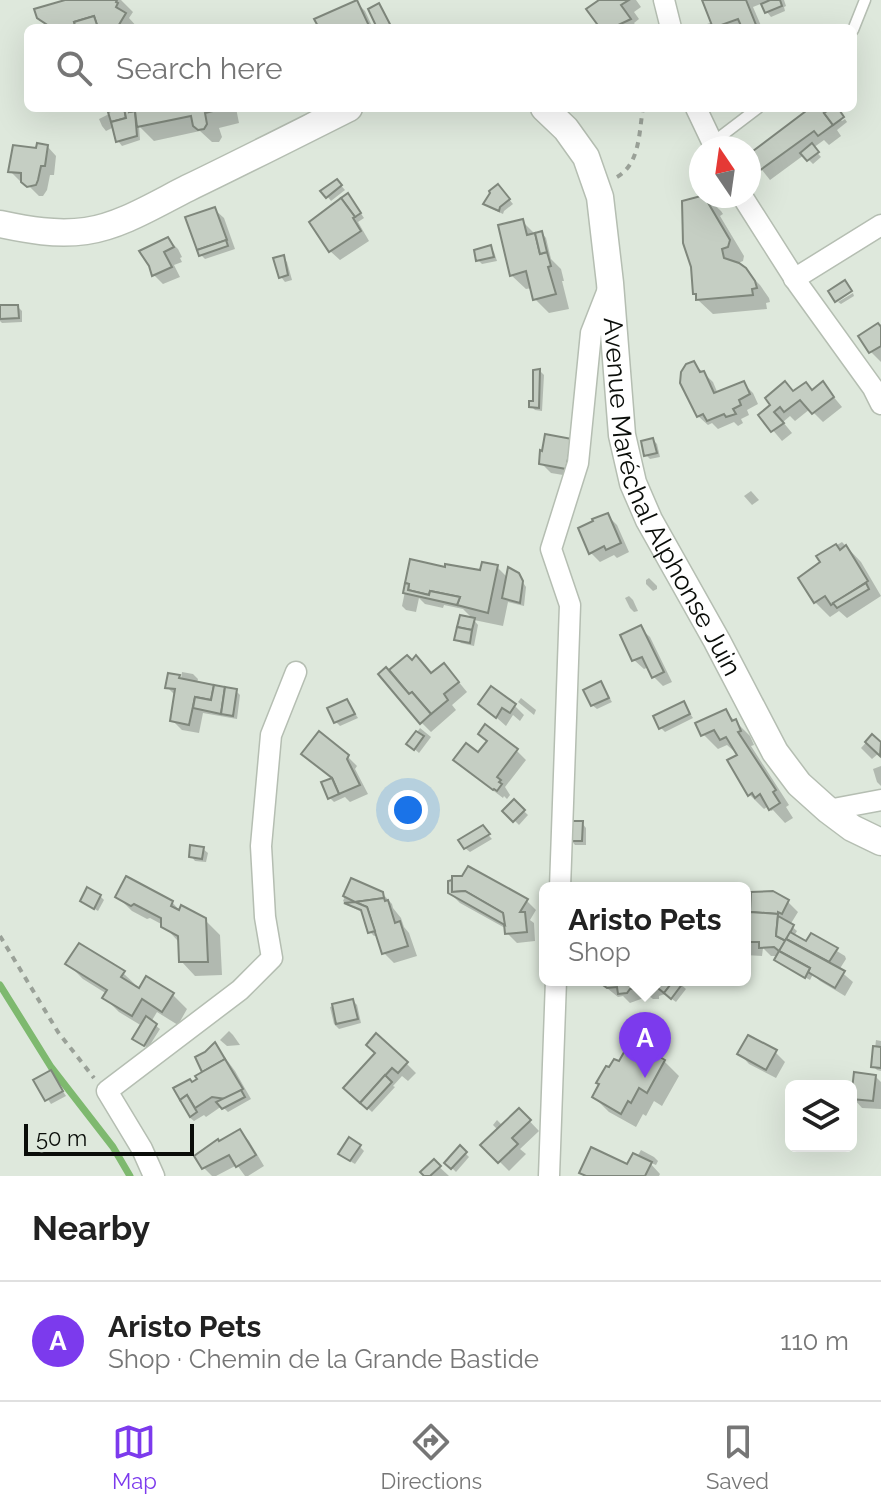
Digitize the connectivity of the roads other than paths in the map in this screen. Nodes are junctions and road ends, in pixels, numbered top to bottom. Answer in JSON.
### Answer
{"nodes":[{"id":1,"x":664,"y":0,"type":"edge"},
{"id":2,"x":865,"y":0,"type":"edge"},
{"id":3,"x":670,"y":24,"type":"edge"},
{"id":4,"x":855,"y":24,"type":"edge"},
{"id":5,"x":341,"y":112,"type":"edge"},
{"id":6,"x":548,"y":112,"type":"edge"},
{"id":7,"x":698,"y":112,"type":"edge"},
{"id":8,"x":753,"y":112,"type":"edge"},
{"id":9,"x":710,"y":136,"type":"edge"},
{"id":10,"x":725,"y":136,"type":"edge"},
{"id":11,"x":750,"y":208,"type":"edge"},
{"id":12,"x":0,"y":224,"type":"edge"},
{"id":13,"x":881,"y":225,"type":"edge"},
{"id":14,"x":794,"y":279,"type":"junction"},
{"id":15,"x":610,"y":283,"type":"junction"},
{"id":16,"x":881,"y":404,"type":"edge"},
{"id":17,"x":296,"y":672,"type":"dead end"},
{"id":18,"x":881,"y":800,"type":"edge"},
{"id":19,"x":828,"y":810,"type":"junction"},
{"id":20,"x":881,"y":842,"type":"edge"},
{"id":21,"x":560,"y":882,"type":"edge"},
{"id":22,"x":556,"y":986,"type":"edge"},
{"id":23,"x":154,"y":1176,"type":"edge"},
{"id":24,"x":549,"y":1176,"type":"edge"}],
"edges":[{"from":1,"to":3,"type":"street"},
{"from":2,"to":4,"type":"lane"},
{"from":5,"to":12,"type":"main road"},
{"from":6,"to":15,"type":"main road","name":"Avenue Maréchal Alphonse Juin"},
{"from":7,"to":9,"type":"street"},
{"from":8,"to":10,"type":"lane"},
{"from":11,"to":14,"type":"street"},
{"from":13,"to":14,"type":"street"},
{"from":14,"to":16,"type":"street"},
{"from":15,"to":19,"type":"main road","name":"Avenue Maréchal Alphonse Juin"},
{"from":15,"to":21,"type":"street"},
{"from":17,"to":23,"type":"street"},
{"from":18,"to":19,"type":"street"},
{"from":19,"to":20,"type":"main road","name":"Avenue Maréchal Alphonse Juin"},
{"from":22,"to":24,"type":"street"}]}
